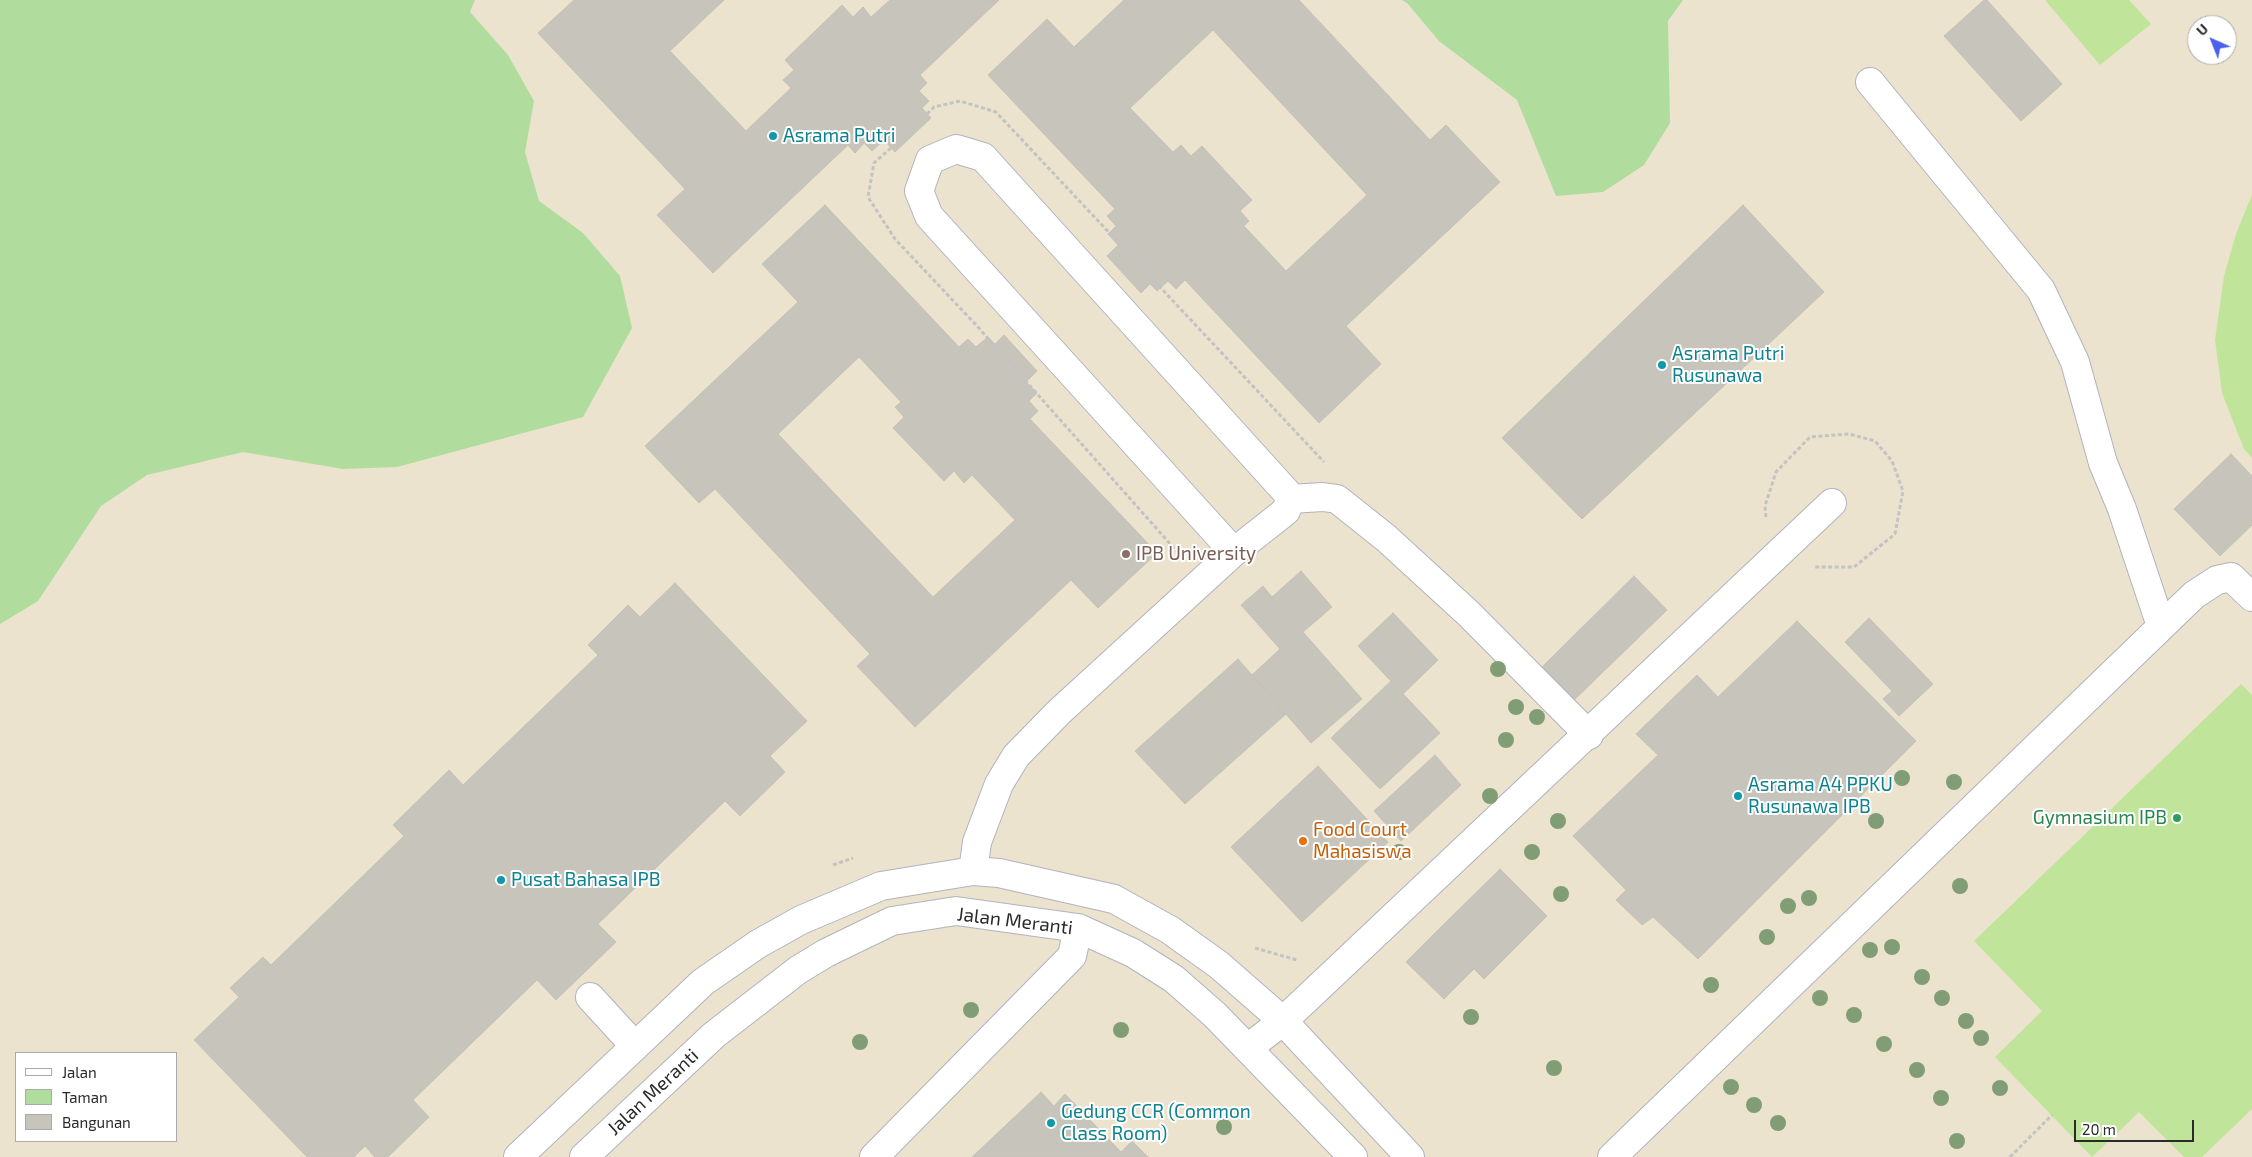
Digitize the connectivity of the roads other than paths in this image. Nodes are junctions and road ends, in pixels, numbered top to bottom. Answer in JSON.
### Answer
{"nodes":[{"id":1,"x":1870,"y":82,"type":"dead end"},
{"id":2,"x":1290,"y":497,"type":"junction"},
{"id":3,"x":1832,"y":503,"type":"dead end"},
{"id":4,"x":1234,"y":552,"type":"junction"},
{"id":5,"x":2252,"y":597,"type":"edge"},
{"id":6,"x":2161,"y":626,"type":"junction"},
{"id":7,"x":1589,"y":735,"type":"junction"},
{"id":8,"x":973,"y":871,"type":"junction"},
{"id":9,"x":801,"y":920,"type":"junction"},
{"id":10,"x":1078,"y":928,"type":"junction"},
{"id":11,"x":826,"y":953,"type":"junction"},
{"id":12,"x":590,"y":997,"type":"dead end"},
{"id":13,"x":1282,"y":1021,"type":"junction"},
{"id":14,"x":634,"y":1045,"type":"junction"},
{"id":15,"x":1248,"y":1048,"type":"junction"},
{"id":16,"x":518,"y":1157,"type":"edge"},
{"id":17,"x":584,"y":1157,"type":"edge"},
{"id":18,"x":874,"y":1157,"type":"edge"},
{"id":19,"x":1353,"y":1157,"type":"edge"},
{"id":20,"x":1410,"y":1157,"type":"edge"},
{"id":21,"x":1612,"y":1157,"type":"edge"}],
"edges":[{"from":1,"to":6,"type":"lane"},
{"from":2,"to":4,"type":"lane"},
{"from":2,"to":4,"type":"lane"},
{"from":2,"to":7,"type":"lane"},
{"from":3,"to":7,"type":"lane"},
{"from":4,"to":8,"type":"lane"},
{"from":5,"to":6,"type":"lane"},
{"from":6,"to":21,"type":"lane"},
{"from":7,"to":13,"type":"lane"},
{"from":8,"to":9,"type":"lane"},
{"from":8,"to":13,"type":"lane"},
{"from":9,"to":11,"type":"lane"},
{"from":9,"to":14,"type":"lane"},
{"from":10,"to":11,"type":"lane","name":"Jalan Meranti"},
{"from":10,"to":15,"type":"lane","name":"Jalan Meranti"},
{"from":10,"to":18,"type":"lane"},
{"from":11,"to":17,"type":"lane","name":"Jalan Meranti"},
{"from":12,"to":14,"type":"lane"},
{"from":13,"to":15,"type":"lane"},
{"from":13,"to":20,"type":"lane"},
{"from":14,"to":16,"type":"lane"},
{"from":15,"to":19,"type":"lane","name":"Jalan Meranti"}]}
